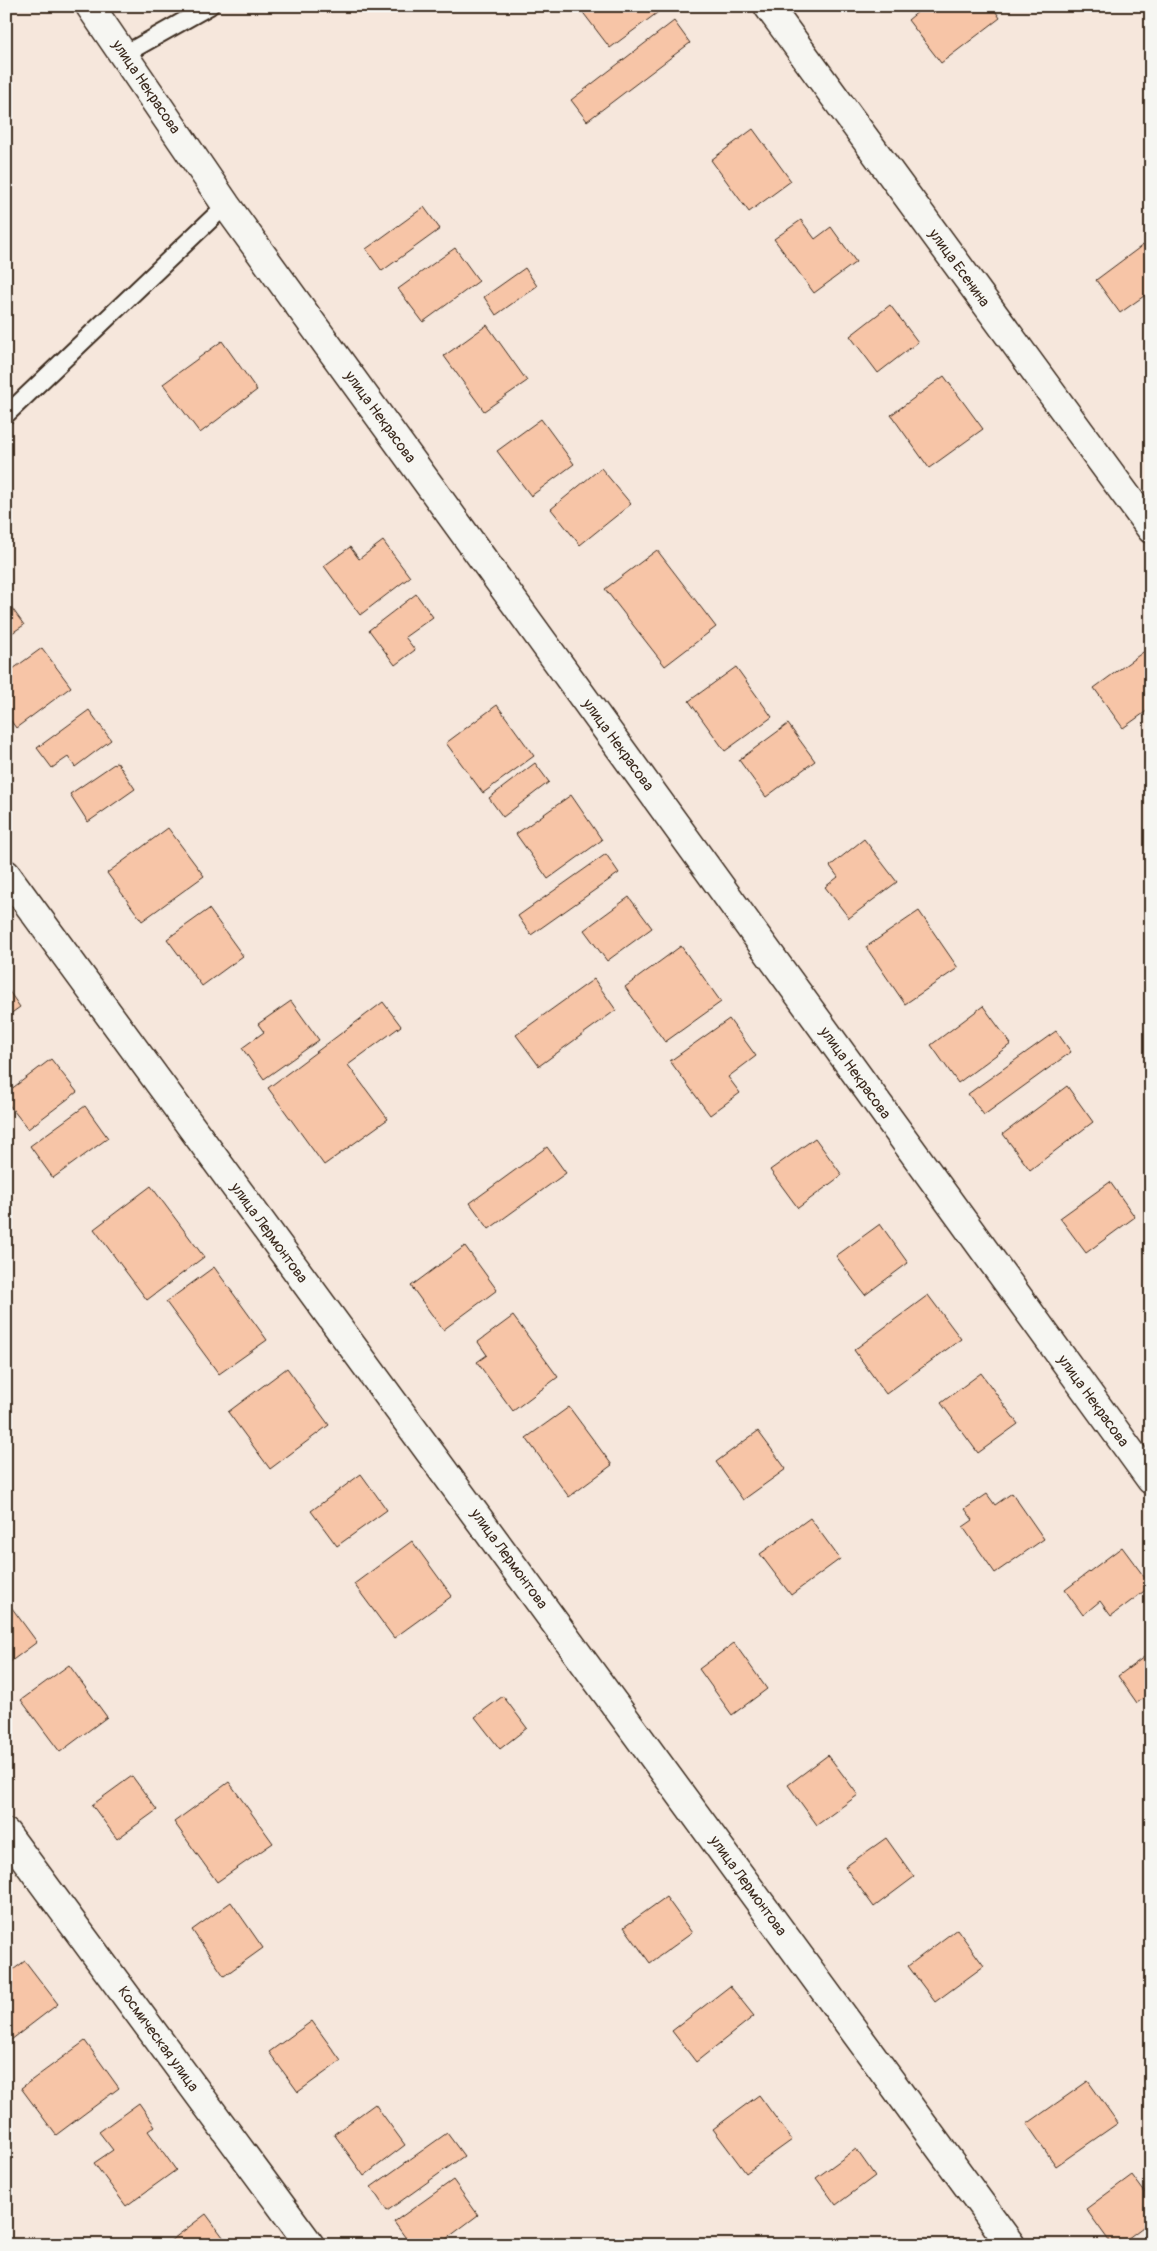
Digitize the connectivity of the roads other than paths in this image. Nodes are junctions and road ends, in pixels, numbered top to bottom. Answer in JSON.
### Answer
{"nodes":[{"id":1,"x":90,"y":6,"type":"edge"},
{"id":2,"x":210,"y":6,"type":"edge"},
{"id":3,"x":768,"y":6,"type":"edge"},
{"id":4,"x":124,"y":55,"type":"junction"},
{"id":5,"x":226,"y":205,"type":"junction"},
{"id":6,"x":6,"y":415,"type":"edge"},
{"id":7,"x":1151,"y":529,"type":"edge"},
{"id":8,"x":6,"y":874,"type":"edge"},
{"id":9,"x":1151,"y":1480,"type":"edge"},
{"id":10,"x":6,"y":1833,"type":"edge"},
{"id":11,"x":310,"y":2245,"type":"edge"},
{"id":12,"x":1011,"y":2245,"type":"edge"}],
"edges":[{"from":1,"to":4,"type":"street","name":"улица Некрасова"},
{"from":2,"to":4,"type":"lane"},
{"from":3,"to":7,"type":"street","name":"улица Есенина"},
{"from":4,"to":5,"type":"street","name":"улица Некрасова"},
{"from":5,"to":6,"type":"lane"},
{"from":5,"to":9,"type":"street","name":"улица Некрасова"},
{"from":8,"to":12,"type":"street","name":"улица Лермонтова"},
{"from":10,"to":11,"type":"street","name":"Космическая улица"}]}
